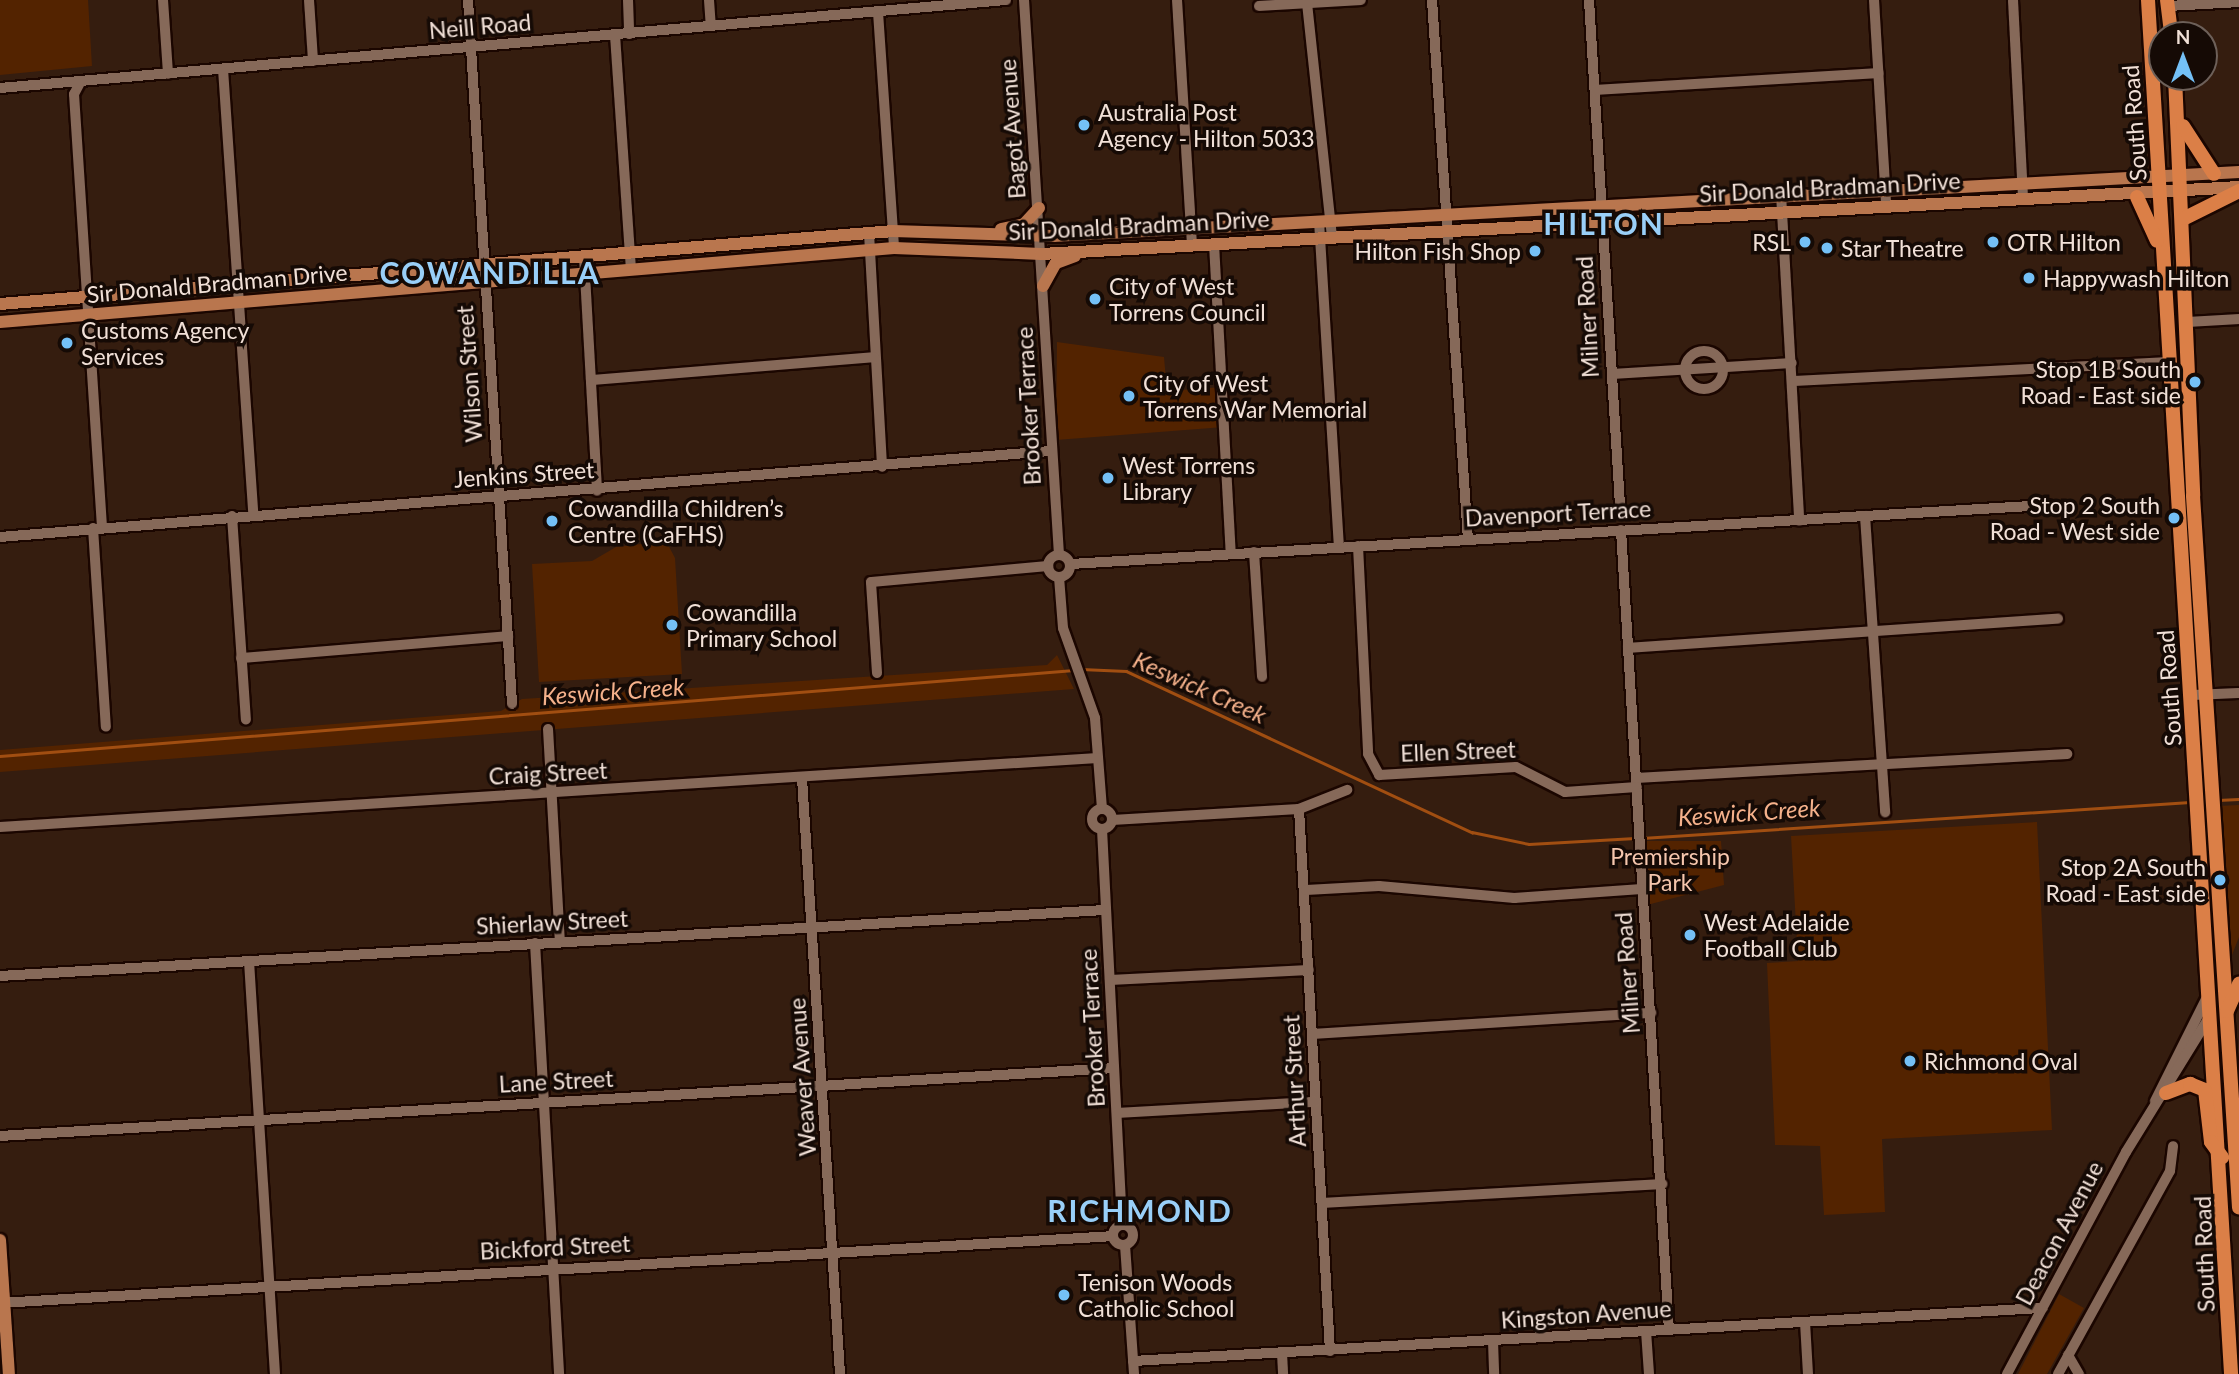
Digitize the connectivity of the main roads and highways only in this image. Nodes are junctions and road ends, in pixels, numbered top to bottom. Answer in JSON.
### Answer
{"nodes":[{"id":1,"x":2148,"y":0,"type":"edge"},
{"id":2,"x":2167,"y":3,"type":"edge"},
{"id":3,"x":2169,"y":21,"type":"edge"},
{"id":4,"x":2177,"y":91,"type":"edge"},
{"id":5,"x":2179,"y":108,"type":"junction"},
{"id":6,"x":2239,"y":172,"type":"edge"},
{"id":7,"x":2214,"y":174,"type":"junction"},
{"id":8,"x":2183,"y":177,"type":"junction"},
{"id":9,"x":2161,"y":179,"type":"junction"},
{"id":10,"x":2239,"y":189,"type":"edge"},
{"id":11,"x":2183,"y":193,"type":"junction"},
{"id":12,"x":2162,"y":195,"type":"junction"},
{"id":13,"x":2137,"y":197,"type":"junction"},
{"id":14,"x":1039,"y":208,"type":"road end"},
{"id":15,"x":2185,"y":218,"type":"junction"},
{"id":16,"x":986,"y":230,"type":"junction"},
{"id":17,"x":1092,"y":250,"type":"junction"},
{"id":18,"x":2164,"y":280,"type":"junction"},
{"id":19,"x":1043,"y":285,"type":"road end"},
{"id":20,"x":0,"y":304,"type":"edge"},
{"id":21,"x":0,"y":321,"type":"edge"},
{"id":22,"x":2198,"y":695,"type":"junction"},
{"id":23,"x":2206,"y":811,"type":"junction"},
{"id":24,"x":2223,"y":983,"type":"junction"},
{"id":25,"x":2239,"y":984,"type":"edge"},
{"id":26,"x":2211,"y":1010,"type":"junction"},
{"id":27,"x":2233,"y":1011,"type":"edge"},
{"id":28,"x":2216,"y":1049,"type":"junction"},
{"id":29,"x":2235,"y":1061,"type":"edge"},
{"id":30,"x":2166,"y":1093,"type":"road end"},
{"id":31,"x":2223,"y":1159,"type":"junction"},
{"id":32,"x":2239,"y":1208,"type":"edge"},
{"id":33,"x":0,"y":1241,"type":"edge"},
{"id":34,"x":2,"y":1303,"type":"edge"},
{"id":35,"x":2234,"y":1314,"type":"edge"},
{"id":36,"x":9,"y":1374,"type":"edge"},
{"id":37,"x":2231,"y":1374,"type":"edge"}],
"edges":[{"from":1,"to":9,"type":"highway","name":"South Road"},
{"from":2,"to":3,"type":"highway"},
{"from":4,"to":5,"type":"highway","name":"South Road"},
{"from":5,"to":7,"type":"highway"},
{"from":5,"to":8,"type":"highway","name":"South Road"},
{"from":6,"to":7,"type":"main road","name":"Sir Donald Bradman Drive"},
{"from":7,"to":8,"type":"main road","name":"Sir Donald Bradman Drive"},
{"from":8,"to":9,"type":"main road","name":"Sir Donald Bradman Drive"},
{"from":8,"to":11,"type":"highway","name":"South Road"},
{"from":9,"to":12,"type":"highway","name":"South Road"},
{"from":9,"to":16,"type":"main road","name":"Sir Donald Bradman Drive"},
{"from":10,"to":11,"type":"main road","name":"Sir Donald Bradman Drive"},
{"from":10,"to":15,"type":"highway"},
{"from":11,"to":12,"type":"main road","name":"Sir Donald Bradman Drive"},
{"from":11,"to":15,"type":"highway","name":"South Road"},
{"from":12,"to":13,"type":"main road","name":"Sir Donald Bradman Drive"},
{"from":12,"to":18,"type":"highway","name":"South Road"},
{"from":13,"to":17,"type":"main road","name":"Sir Donald Bradman Drive"},
{"from":13,"to":18,"type":"highway"},
{"from":14,"to":16,"type":"main road"},
{"from":15,"to":22,"type":"highway","name":"South Road"},
{"from":16,"to":20,"type":"main road","name":"Sir Donald Bradman Drive"},
{"from":17,"to":19,"type":"main road"},
{"from":17,"to":21,"type":"main road","name":"Sir Donald Bradman Drive"},
{"from":18,"to":22,"type":"highway","name":"South Road"},
{"from":22,"to":23,"type":"highway","name":"South Road"},
{"from":23,"to":24,"type":"highway","name":"South Road"},
{"from":23,"to":26,"type":"highway","name":"South Road"},
{"from":24,"to":26,"type":"highway"},
{"from":24,"to":27,"type":"highway","name":"South Road"},
{"from":25,"to":27,"type":"highway"},
{"from":26,"to":28,"type":"highway","name":"South Road"},
{"from":27,"to":28,"type":"highway"},
{"from":27,"to":29,"type":"highway","name":"South Road"},
{"from":28,"to":31,"type":"highway","name":"South Road"},
{"from":29,"to":32,"type":"highway","name":"South Road"},
{"from":30,"to":31,"type":"highway"},
{"from":31,"to":35,"type":"highway","name":"South Road"},
{"from":33,"to":34,"type":"main road"},
{"from":34,"to":36,"type":"main road"},
{"from":35,"to":37,"type":"highway","name":"South Road"}]}
